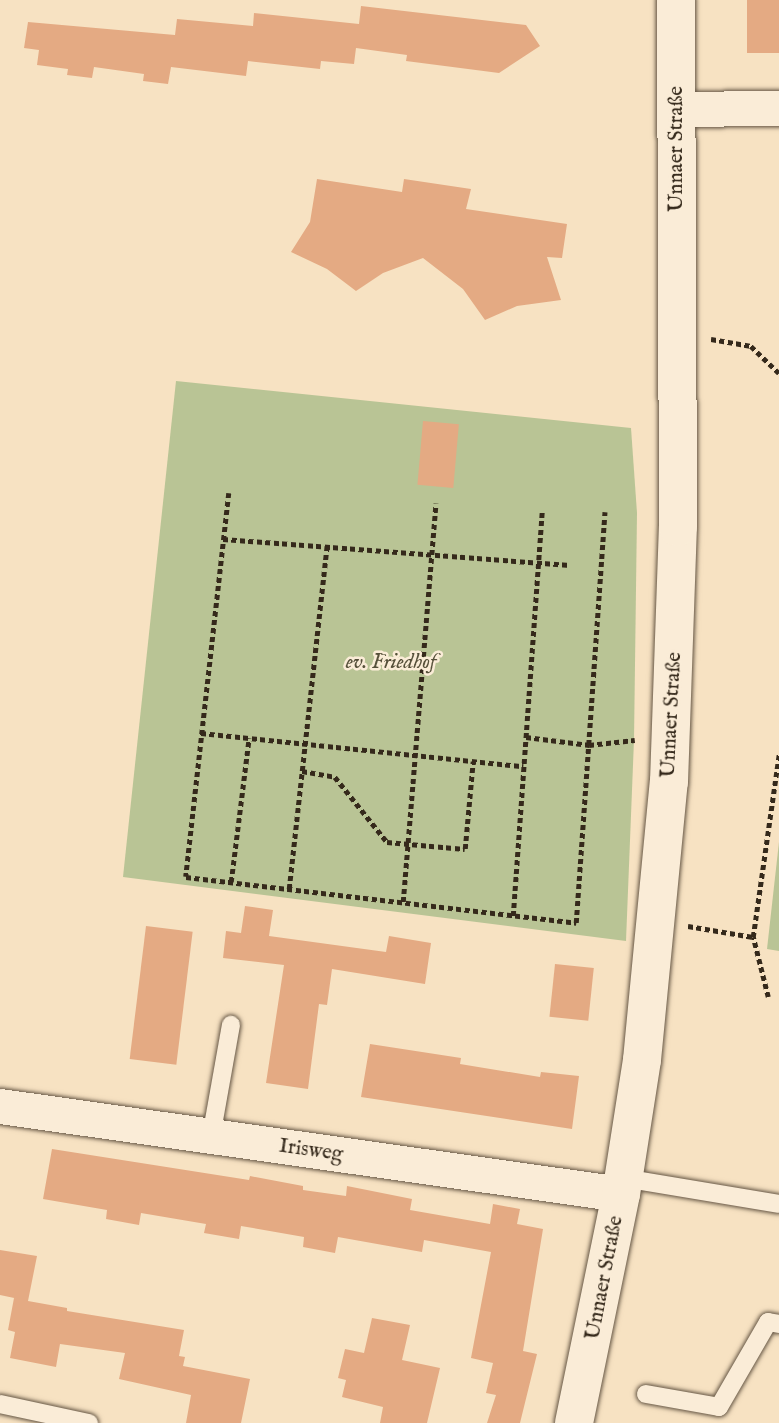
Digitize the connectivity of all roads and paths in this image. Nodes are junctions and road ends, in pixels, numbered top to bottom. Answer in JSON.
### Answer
{"nodes":[{"id":1,"x":676,"y":0,"type":"edge"},
{"id":2,"x":779,"y":108,"type":"edge"},
{"id":3,"x":677,"y":109,"type":"junction"},
{"id":4,"x":709,"y":339,"type":"dead end"},
{"id":5,"x":779,"y":373,"type":"edge"},
{"id":6,"x":229,"y":493,"type":"dead end"},
{"id":7,"x":436,"y":503,"type":"dead end"},
{"id":8,"x":542,"y":509,"type":"dead end"},
{"id":9,"x":605,"y":512,"type":"dead end"},
{"id":10,"x":223,"y":539,"type":"junction"},
{"id":11,"x":327,"y":546,"type":"junction"},
{"id":12,"x":431,"y":554,"type":"junction"},
{"id":13,"x":538,"y":563,"type":"junction"},
{"id":14,"x":570,"y":565,"type":"dead end"},
{"id":15,"x":201,"y":733,"type":"junction"},
{"id":16,"x":526,"y":737,"type":"junction"},
{"id":17,"x":249,"y":738,"type":"junction"},
{"id":18,"x":643,"y":739,"type":"dead end"},
{"id":19,"x":306,"y":744,"type":"junction"},
{"id":20,"x":589,"y":745,"type":"junction"},
{"id":21,"x":415,"y":755,"type":"junction"},
{"id":22,"x":779,"y":755,"type":"edge"},
{"id":23,"x":473,"y":761,"type":"junction"},
{"id":24,"x":523,"y":766,"type":"junction"},
{"id":25,"x":302,"y":771,"type":"junction"},
{"id":26,"x":408,"y":844,"type":"junction"},
{"id":27,"x":231,"y":882,"type":"junction"},
{"id":28,"x":289,"y":888,"type":"junction"},
{"id":29,"x":403,"y":902,"type":"junction"},
{"id":30,"x":513,"y":916,"type":"junction"},
{"id":31,"x":768,"y":997,"type":"dead end"},
{"id":32,"x":231,"y":1025,"type":"dead end"},
{"id":33,"x":0,"y":1106,"type":"edge"},
{"id":34,"x":211,"y":1138,"type":"junction"},
{"id":35,"x":623,"y":1186,"type":"junction"},
{"id":36,"x":779,"y":1204,"type":"edge"},
{"id":37,"x":779,"y":1324,"type":"edge"},
{"id":38,"x":646,"y":1394,"type":"dead end"},
{"id":39,"x":0,"y":1404,"type":"edge"},
{"id":40,"x":89,"y":1423,"type":"edge"},
{"id":41,"x":574,"y":1423,"type":"edge"}],
"edges":[{"from":1,"to":3,"type":"main road","name":"Unnaer Straße"},
{"from":2,"to":3,"type":"street"},
{"from":3,"to":35,"type":"main road","name":"Unnaer Straße"},
{"from":4,"to":5,"type":"path"},
{"from":6,"to":10,"type":"path"},
{"from":7,"to":12,"type":"path"},
{"from":8,"to":13,"type":"path"},
{"from":9,"to":20,"type":"path"},
{"from":10,"to":11,"type":"path"},
{"from":10,"to":15,"type":"path"},
{"from":11,"to":12,"type":"path"},
{"from":11,"to":19,"type":"path"},
{"from":12,"to":13,"type":"path"},
{"from":12,"to":21,"type":"path"},
{"from":13,"to":14,"type":"path"},
{"from":13,"to":16,"type":"path"},
{"from":15,"to":17,"type":"path"},
{"from":15,"to":27,"type":"path"},
{"from":16,"to":20,"type":"path"},
{"from":16,"to":24,"type":"path"},
{"from":17,"to":19,"type":"path"},
{"from":17,"to":27,"type":"path"},
{"from":18,"to":20,"type":"path"},
{"from":19,"to":21,"type":"path"},
{"from":19,"to":25,"type":"path"},
{"from":20,"to":30,"type":"path"},
{"from":21,"to":23,"type":"path"},
{"from":21,"to":26,"type":"path"},
{"from":22,"to":31,"type":"path"},
{"from":23,"to":24,"type":"path"},
{"from":23,"to":26,"type":"path"},
{"from":24,"to":30,"type":"path"},
{"from":25,"to":26,"type":"path"},
{"from":25,"to":28,"type":"path"},
{"from":26,"to":29,"type":"path"},
{"from":27,"to":28,"type":"path"},
{"from":28,"to":29,"type":"path"},
{"from":29,"to":30,"type":"path"},
{"from":32,"to":34,"type":"lane"},
{"from":33,"to":34,"type":"street","name":"Irisweg"},
{"from":34,"to":35,"type":"street","name":"Irisweg"},
{"from":35,"to":36,"type":"lane"},
{"from":35,"to":41,"type":"main road","name":"Unnaer Straße"},
{"from":37,"to":38,"type":"lane"},
{"from":39,"to":40,"type":"lane"}]}
